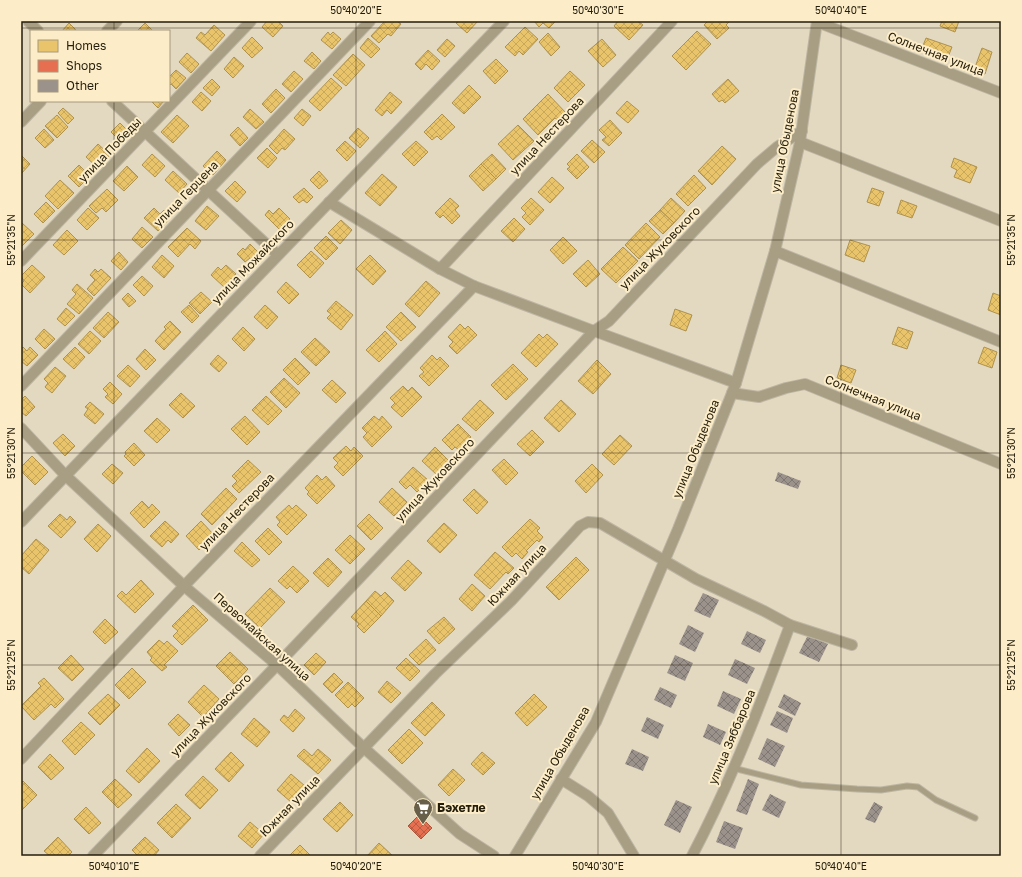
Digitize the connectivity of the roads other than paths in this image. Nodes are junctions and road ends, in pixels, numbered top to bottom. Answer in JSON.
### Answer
{"nodes":[{"id":1,"x":28,"y":21,"type":"edge"},
{"id":2,"x":116,"y":21,"type":"edge"},
{"id":3,"x":251,"y":21,"type":"edge"},
{"id":4,"x":370,"y":21,"type":"edge"},
{"id":5,"x":504,"y":21,"type":"edge"},
{"id":6,"x":672,"y":21,"type":"edge"},
{"id":7,"x":817,"y":22,"type":"edge"},
{"id":8,"x":37,"y":30,"type":"edge"},
{"id":9,"x":108,"y":30,"type":"edge"},
{"id":10,"x":1001,"y":93,"type":"edge"},
{"id":11,"x":40,"y":102,"type":"edge"},
{"id":12,"x":113,"y":102,"type":"edge"},
{"id":13,"x":21,"y":122,"type":"edge"},
{"id":14,"x":802,"y":131,"type":"junction"},
{"id":15,"x":145,"y":132,"type":"junction"},
{"id":16,"x":800,"y":142,"type":"junction"},
{"id":17,"x":208,"y":189,"type":"junction"},
{"id":18,"x":329,"y":202,"type":"junction"},
{"id":19,"x":1001,"y":220,"type":"edge"},
{"id":20,"x":775,"y":251,"type":"junction"},
{"id":21,"x":278,"y":255,"type":"junction"},
{"id":22,"x":21,"y":261,"type":"edge"},
{"id":23,"x":440,"y":269,"type":"junction"},
{"id":24,"x":474,"y":286,"type":"junction"},
{"id":25,"x":594,"y":331,"type":"junction"},
{"id":26,"x":1001,"y":342,"type":"edge"},
{"id":27,"x":736,"y":383,"type":"junction"},
{"id":28,"x":21,"y":386,"type":"edge"},
{"id":29,"x":732,"y":393,"type":"junction"},
{"id":30,"x":21,"y":428,"type":"edge"},
{"id":31,"x":1001,"y":464,"type":"edge"},
{"id":32,"x":65,"y":475,"type":"junction"},
{"id":33,"x":21,"y":522,"type":"edge"},
{"id":34,"x":664,"y":561,"type":"junction"},
{"id":35,"x":184,"y":586,"type":"junction"},
{"id":36,"x":790,"y":625,"type":"junction"},
{"id":37,"x":852,"y":645,"type":"dead end"},
{"id":38,"x":277,"y":665,"type":"junction"},
{"id":39,"x":364,"y":748,"type":"junction"},
{"id":40,"x":21,"y":759,"type":"edge"},
{"id":41,"x":734,"y":768,"type":"junction"},
{"id":42,"x":561,"y":779,"type":"junction"},
{"id":43,"x":975,"y":818,"type":"dead end"},
{"id":44,"x":93,"y":856,"type":"edge"},
{"id":45,"x":260,"y":856,"type":"edge"},
{"id":46,"x":494,"y":856,"type":"edge"},
{"id":47,"x":515,"y":856,"type":"edge"},
{"id":48,"x":634,"y":856,"type":"edge"},
{"id":49,"x":692,"y":856,"type":"edge"}],
"edges":[{"from":1,"to":8,"type":"street"},
{"from":2,"to":9,"type":"street"},
{"from":3,"to":15,"type":"street","name":"улица Победы"},
{"from":4,"to":17,"type":"street","name":"улица Герцена"},
{"from":5,"to":18,"type":"street","name":"улица Можайского"},
{"from":6,"to":23,"type":"street","name":"улица Нестерова"},
{"from":7,"to":10,"type":"street","name":"Солнечная улица"},
{"from":7,"to":14,"type":"street","name":"улица Обыденова"},
{"from":11,"to":13,"type":"street"},
{"from":12,"to":15,"type":"street"},
{"from":14,"to":16,"type":"street","name":"улица Обыденова"},
{"from":14,"to":25,"type":"street","name":"улица Жуковского"},
{"from":15,"to":17,"type":"street"},
{"from":15,"to":22,"type":"street","name":"улица Победы"},
{"from":16,"to":19,"type":"street"},
{"from":16,"to":20,"type":"street","name":"улица Обыденова"},
{"from":17,"to":21,"type":"street"},
{"from":17,"to":28,"type":"street","name":"улица Герцена"},
{"from":18,"to":21,"type":"street","name":"улица Можайского"},
{"from":18,"to":23,"type":"street"},
{"from":20,"to":26,"type":"street"},
{"from":20,"to":27,"type":"street","name":"улица Обыденова"},
{"from":21,"to":32,"type":"street","name":"улица Можайского"},
{"from":23,"to":24,"type":"street"},
{"from":24,"to":25,"type":"street"},
{"from":24,"to":35,"type":"street","name":"улица Нестерова"},
{"from":25,"to":27,"type":"street"},
{"from":25,"to":38,"type":"street","name":"улица Жуковского"},
{"from":27,"to":29,"type":"street","name":"улица Обыденова"},
{"from":29,"to":31,"type":"street","name":"Солнечная улица"},
{"from":29,"to":34,"type":"street","name":"улица Обыденова"},
{"from":30,"to":32,"type":"street","name":"Первомайская улица"},
{"from":32,"to":33,"type":"street","name":"улица Можайского"},
{"from":32,"to":35,"type":"street","name":"Первомайская улица"},
{"from":34,"to":36,"type":"street","name":"Южная улица"},
{"from":34,"to":39,"type":"street","name":"Южная улица"},
{"from":34,"to":42,"type":"street","name":"улица Обыденова"},
{"from":35,"to":38,"type":"street","name":"Первомайская улица"},
{"from":35,"to":40,"type":"street","name":"улица Нестерова"},
{"from":36,"to":37,"type":"street","name":"Южная улица"},
{"from":36,"to":41,"type":"street","name":"улица Зяббарова"},
{"from":38,"to":39,"type":"street","name":"Первомайская улица"},
{"from":38,"to":44,"type":"street","name":"улица Жуковского"},
{"from":39,"to":45,"type":"street","name":"Южная улица"},
{"from":39,"to":46,"type":"street","name":"Первомайская улица"},
{"from":41,"to":43,"type":"lane"},
{"from":41,"to":49,"type":"street","name":"улица Зяббарова"},
{"from":42,"to":47,"type":"street","name":"улица Обыденова"},
{"from":42,"to":48,"type":"street"}]}
